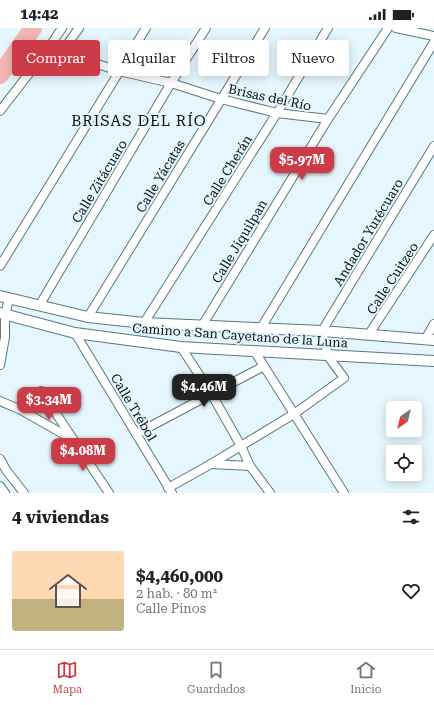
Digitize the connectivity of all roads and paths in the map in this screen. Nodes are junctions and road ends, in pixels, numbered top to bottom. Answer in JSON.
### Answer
{"nodes":[{"id":1,"x":62,"y":28,"type":"edge"},
{"id":2,"x":80,"y":28,"type":"edge"},
{"id":3,"x":146,"y":28,"type":"edge"},
{"id":4,"x":206,"y":28,"type":"edge"},
{"id":5,"x":265,"y":28,"type":"edge"},
{"id":6,"x":328,"y":28,"type":"edge"},
{"id":7,"x":388,"y":28,"type":"edge"},
{"id":8,"x":396,"y":28,"type":"edge"},
{"id":9,"x":434,"y":36,"type":"edge"},
{"id":10,"x":138,"y":40,"type":"edge"},
{"id":11,"x":434,"y":42,"type":"edge"},
{"id":12,"x":108,"y":67,"type":"edge"},
{"id":13,"x":116,"y":76,"type":"edge"},
{"id":14,"x":141,"y":76,"type":"edge"},
{"id":15,"x":171,"y":83,"type":"junction"},
{"id":16,"x":221,"y":99,"type":"junction"},
{"id":17,"x":0,"y":111,"type":"edge"},
{"id":18,"x":277,"y":113,"type":"junction"},
{"id":19,"x":328,"y":119,"type":"junction"},
{"id":20,"x":434,"y":146,"type":"edge"},
{"id":21,"x":434,"y":235,"type":"edge"},
{"id":22,"x":0,"y":266,"type":"edge"},
{"id":23,"x":5,"y":298,"type":"edge"},
{"id":24,"x":39,"y":306,"type":"junction"},
{"id":25,"x":3,"y":314,"type":"edge"},
{"id":26,"x":88,"y":317,"type":"junction"},
{"id":27,"x":144,"y":323,"type":"junction"},
{"id":28,"x":434,"y":324,"type":"edge"},
{"id":29,"x":202,"y":326,"type":"junction"},
{"id":30,"x":261,"y":328,"type":"junction"},
{"id":31,"x":322,"y":331,"type":"junction"},
{"id":32,"x":75,"y":333,"type":"junction"},
{"id":33,"x":369,"y":334,"type":"junction"},
{"id":34,"x":2,"y":337,"type":"edge"},
{"id":35,"x":429,"y":340,"type":"edge"},
{"id":36,"x":181,"y":347,"type":"junction"},
{"id":37,"x":255,"y":352,"type":"junction"},
{"id":38,"x":328,"y":356,"type":"junction"},
{"id":39,"x":434,"y":361,"type":"edge"},
{"id":40,"x":0,"y":365,"type":"edge"},
{"id":41,"x":264,"y":366,"type":"junction"},
{"id":42,"x":41,"y":390,"type":"dead end"},
{"id":43,"x":211,"y":393,"type":"junction"},
{"id":44,"x":0,"y":402,"type":"edge"},
{"id":45,"x":294,"y":414,"type":"junction"},
{"id":46,"x":136,"y":434,"type":"junction"},
{"id":47,"x":74,"y":440,"type":"junction"},
{"id":48,"x":241,"y":446,"type":"junction"},
{"id":49,"x":0,"y":459,"type":"edge"},
{"id":50,"x":211,"y":464,"type":"junction"},
{"id":51,"x":250,"y":466,"type":"junction"},
{"id":52,"x":0,"y":486,"type":"edge"},
{"id":53,"x":170,"y":490,"type":"edge"},
{"id":54,"x":5,"y":493,"type":"edge"},
{"id":55,"x":24,"y":493,"type":"edge"},
{"id":56,"x":110,"y":493,"type":"edge"},
{"id":57,"x":270,"y":493,"type":"edge"},
{"id":58,"x":344,"y":493,"type":"edge"}],
"edges":[{"from":1,"to":17,"type":"street"},
{"from":2,"to":12,"type":"street","name":"Brisas del Río"},
{"from":3,"to":10,"type":"street"},
{"from":4,"to":15,"type":"street","name":"Calle Zitácuaro"},
{"from":5,"to":16,"type":"street","name":"Calle Yácatas"},
{"from":6,"to":18,"type":"street","name":"Calle Cherán"},
{"from":7,"to":19,"type":"street","name":"Calle Jiquilpan"},
{"from":8,"to":9,"type":"street"},
{"from":11,"to":30,"type":"street"},
{"from":13,"to":22,"type":"street"},
{"from":14,"to":15,"type":"street","name":"Brisas del Río"},
{"from":15,"to":16,"type":"street","name":"Brisas del Río"},
{"from":15,"to":24,"type":"street","name":"Calle Zitácuaro"},
{"from":16,"to":18,"type":"street","name":"Brisas del Río"},
{"from":16,"to":26,"type":"street","name":"Calle Yácatas"},
{"from":18,"to":19,"type":"street","name":"Brisas del Río"},
{"from":18,"to":27,"type":"street","name":"Calle Cherán"},
{"from":19,"to":29,"type":"street","name":"Calle Jiquilpan"},
{"from":20,"to":31,"type":"street","name":"Andador Yurécuaro"},
{"from":21,"to":33,"type":"street","name":"Calle Cuitzeo"},
{"from":23,"to":24,"type":"street","name":"Camino a San Cayetano de la Luna"},
{"from":23,"to":25,"type":"street"},
{"from":24,"to":26,"type":"street","name":"Camino a San Cayetano de la Luna"},
{"from":25,"to":32,"type":"street","name":"Camino a San Cayetano de la Luna"},
{"from":25,"to":34,"type":"street"},
{"from":26,"to":27,"type":"street","name":"Camino a San Cayetano de la Luna"},
{"from":27,"to":29,"type":"street","name":"Camino a San Cayetano de la Luna"},
{"from":28,"to":35,"type":"street"},
{"from":29,"to":30,"type":"street","name":"Camino a San Cayetano de la Luna"},
{"from":30,"to":31,"type":"street","name":"Camino a San Cayetano de la Luna"},
{"from":31,"to":33,"type":"street","name":"Camino a San Cayetano de la Luna"},
{"from":31,"to":38,"type":"street"},
{"from":32,"to":36,"type":"street","name":"Camino a San Cayetano de la Luna"},
{"from":32,"to":46,"type":"street","name":"Calle Trébol"},
{"from":33,"to":35,"type":"street","name":"Camino a San Cayetano de la Luna"},
{"from":34,"to":40,"type":"street"},
{"from":36,"to":37,"type":"street","name":"Camino a San Cayetano de la Luna"},
{"from":36,"to":43,"type":"street"},
{"from":37,"to":38,"type":"street","name":"Camino a San Cayetano de la Luna"},
{"from":37,"to":41,"type":"street"},
{"from":38,"to":39,"type":"street","name":"Camino a San Cayetano de la Luna"},
{"from":38,"to":45,"type":"street"},
{"from":41,"to":43,"type":"street"},
{"from":41,"to":45,"type":"street"},
{"from":42,"to":47,"type":"street"},
{"from":43,"to":46,"type":"street"},
{"from":43,"to":48,"type":"street"},
{"from":44,"to":47,"type":"street"},
{"from":45,"to":48,"type":"street"},
{"from":45,"to":58,"type":"street"},
{"from":46,"to":53,"type":"street","name":"Calle Trébol"},
{"from":47,"to":56,"type":"street"},
{"from":48,"to":50,"type":"street"},
{"from":48,"to":51,"type":"street"},
{"from":49,"to":55,"type":"street"},
{"from":50,"to":51,"type":"street"},
{"from":50,"to":53,"type":"street"},
{"from":51,"to":57,"type":"street"},
{"from":52,"to":54,"type":"street"}]}
